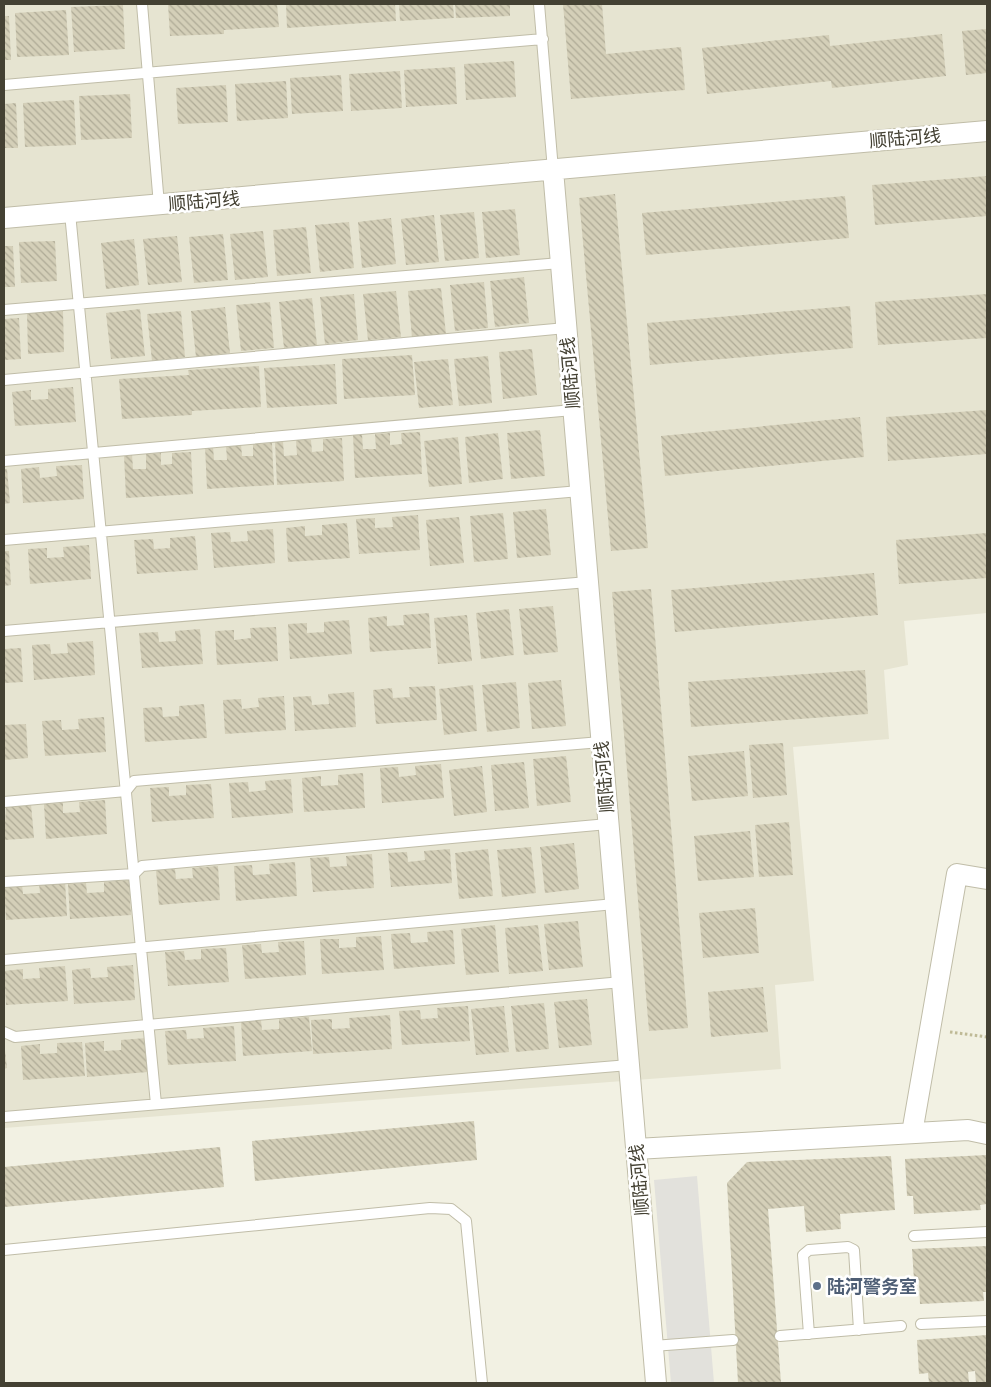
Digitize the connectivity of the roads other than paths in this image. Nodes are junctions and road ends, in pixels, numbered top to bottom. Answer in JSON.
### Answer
{"nodes":[{"id":1,"x":142,"y":4,"type":"edge"},
{"id":2,"x":539,"y":4,"type":"edge"},
{"id":3,"x":543,"y":39,"type":"junction"},
{"id":4,"x":148,"y":73,"type":"junction"},
{"id":5,"x":4,"y":85,"type":"edge"},
{"id":6,"x":987,"y":130,"type":"edge"},
{"id":7,"x":553,"y":170,"type":"junction"},
{"id":8,"x":159,"y":204,"type":"junction"},
{"id":9,"x":70,"y":212,"type":"junction"},
{"id":10,"x":4,"y":218,"type":"edge"},
{"id":11,"x":560,"y":263,"type":"junction"},
{"id":12,"x":79,"y":304,"type":"junction"},
{"id":13,"x":4,"y":310,"type":"edge"},
{"id":14,"x":566,"y":328,"type":"junction"},
{"id":15,"x":86,"y":373,"type":"junction"},
{"id":16,"x":4,"y":380,"type":"edge"},
{"id":17,"x":573,"y":410,"type":"junction"},
{"id":18,"x":93,"y":453,"type":"junction"},
{"id":19,"x":4,"y":461,"type":"edge"},
{"id":20,"x":580,"y":491,"type":"junction"},
{"id":21,"x":101,"y":532,"type":"junction"},
{"id":22,"x":4,"y":540,"type":"edge"},
{"id":23,"x":588,"y":582,"type":"junction"},
{"id":24,"x":110,"y":622,"type":"junction"},
{"id":25,"x":4,"y":631,"type":"edge"},
{"id":26,"x":601,"y":742,"type":"junction"},
{"id":27,"x":126,"y":792,"type":"junction"},
{"id":28,"x":4,"y":802,"type":"edge"},
{"id":29,"x":608,"y":824,"type":"junction"},
{"id":30,"x":134,"y":874,"type":"junction"},
{"id":31,"x":987,"y":879,"type":"edge"},
{"id":32,"x":4,"y":882,"type":"edge"},
{"id":33,"x":615,"y":904,"type":"junction"},
{"id":34,"x":141,"y":949,"type":"junction"},
{"id":35,"x":4,"y":960,"type":"edge"},
{"id":36,"x":622,"y":982,"type":"junction"},
{"id":37,"x":148,"y":1024,"type":"junction"},
{"id":38,"x":4,"y":1032,"type":"edge"},
{"id":39,"x":629,"y":1065,"type":"junction"},
{"id":40,"x":156,"y":1104,"type":"junction"},
{"id":41,"x":4,"y":1117,"type":"edge"},
{"id":42,"x":912,"y":1133,"type":"junction"},
{"id":43,"x":987,"y":1134,"type":"edge"},
{"id":44,"x":636,"y":1149,"type":"junction"},
{"id":45,"x":987,"y":1232,"type":"edge"},
{"id":46,"x":914,"y":1236,"type":"dead end"},
{"id":47,"x":4,"y":1250,"type":"edge"},
{"id":48,"x":987,"y":1321,"type":"edge"},
{"id":49,"x":921,"y":1324,"type":"dead end"},
{"id":50,"x":901,"y":1326,"type":"dead end"},
{"id":51,"x":859,"y":1330,"type":"junction"},
{"id":52,"x":808,"y":1334,"type":"junction"},
{"id":53,"x":780,"y":1336,"type":"dead end"},
{"id":54,"x":732,"y":1340,"type":"dead end"},
{"id":55,"x":653,"y":1346,"type":"junction"},
{"id":56,"x":482,"y":1383,"type":"edge"},
{"id":57,"x":656,"y":1383,"type":"edge"}],
"edges":[{"from":1,"to":4,"type":"lane"},
{"from":2,"to":3,"type":"lane"},
{"from":3,"to":4,"type":"lane"},
{"from":3,"to":7,"type":"lane"},
{"from":4,"to":5,"type":"lane"},
{"from":4,"to":8,"type":"lane"},
{"from":6,"to":7,"type":"street","name":"顺陆河线"},
{"from":7,"to":8,"type":"street","name":"顺陆河线"},
{"from":7,"to":11,"type":"street","name":"顺陆河线"},
{"from":8,"to":9,"type":"street","name":"顺陆河线"},
{"from":9,"to":10,"type":"street","name":"顺陆河线"},
{"from":9,"to":12,"type":"lane"},
{"from":11,"to":12,"type":"lane"},
{"from":11,"to":14,"type":"street","name":"顺陆河线"},
{"from":12,"to":13,"type":"lane"},
{"from":12,"to":15,"type":"lane"},
{"from":14,"to":15,"type":"lane"},
{"from":14,"to":17,"type":"street","name":"顺陆河线"},
{"from":15,"to":16,"type":"lane"},
{"from":15,"to":18,"type":"lane"},
{"from":17,"to":18,"type":"lane"},
{"from":17,"to":20,"type":"street","name":"顺陆河线"},
{"from":18,"to":19,"type":"lane"},
{"from":18,"to":21,"type":"lane"},
{"from":20,"to":21,"type":"lane"},
{"from":20,"to":23,"type":"street","name":"顺陆河线"},
{"from":21,"to":22,"type":"lane"},
{"from":21,"to":24,"type":"lane"},
{"from":23,"to":24,"type":"lane"},
{"from":23,"to":26,"type":"street","name":"顺陆河线"},
{"from":24,"to":25,"type":"lane"},
{"from":24,"to":27,"type":"lane"},
{"from":26,"to":27,"type":"lane"},
{"from":26,"to":29,"type":"street","name":"顺陆河线"},
{"from":27,"to":28,"type":"lane"},
{"from":27,"to":30,"type":"lane"},
{"from":29,"to":30,"type":"lane"},
{"from":29,"to":33,"type":"street","name":"顺陆河线"},
{"from":30,"to":32,"type":"lane"},
{"from":30,"to":34,"type":"lane"},
{"from":31,"to":42,"type":"street"},
{"from":33,"to":34,"type":"lane"},
{"from":33,"to":36,"type":"street","name":"顺陆河线"},
{"from":34,"to":35,"type":"lane"},
{"from":34,"to":37,"type":"lane"},
{"from":36,"to":37,"type":"lane"},
{"from":36,"to":39,"type":"street","name":"顺陆河线"},
{"from":37,"to":38,"type":"lane"},
{"from":37,"to":40,"type":"lane"},
{"from":39,"to":40,"type":"lane"},
{"from":39,"to":44,"type":"street","name":"顺陆河线"},
{"from":40,"to":41,"type":"lane"},
{"from":42,"to":43,"type":"street"},
{"from":42,"to":44,"type":"street"},
{"from":44,"to":55,"type":"street","name":"顺陆河线"},
{"from":45,"to":46,"type":"lane"},
{"from":47,"to":56,"type":"lane"},
{"from":48,"to":49,"type":"lane"},
{"from":50,"to":51,"type":"lane"},
{"from":51,"to":52,"type":"lane"},
{"from":51,"to":52,"type":"lane"},
{"from":52,"to":53,"type":"lane"},
{"from":54,"to":55,"type":"lane"},
{"from":55,"to":57,"type":"street","name":"顺陆河线"}]}
